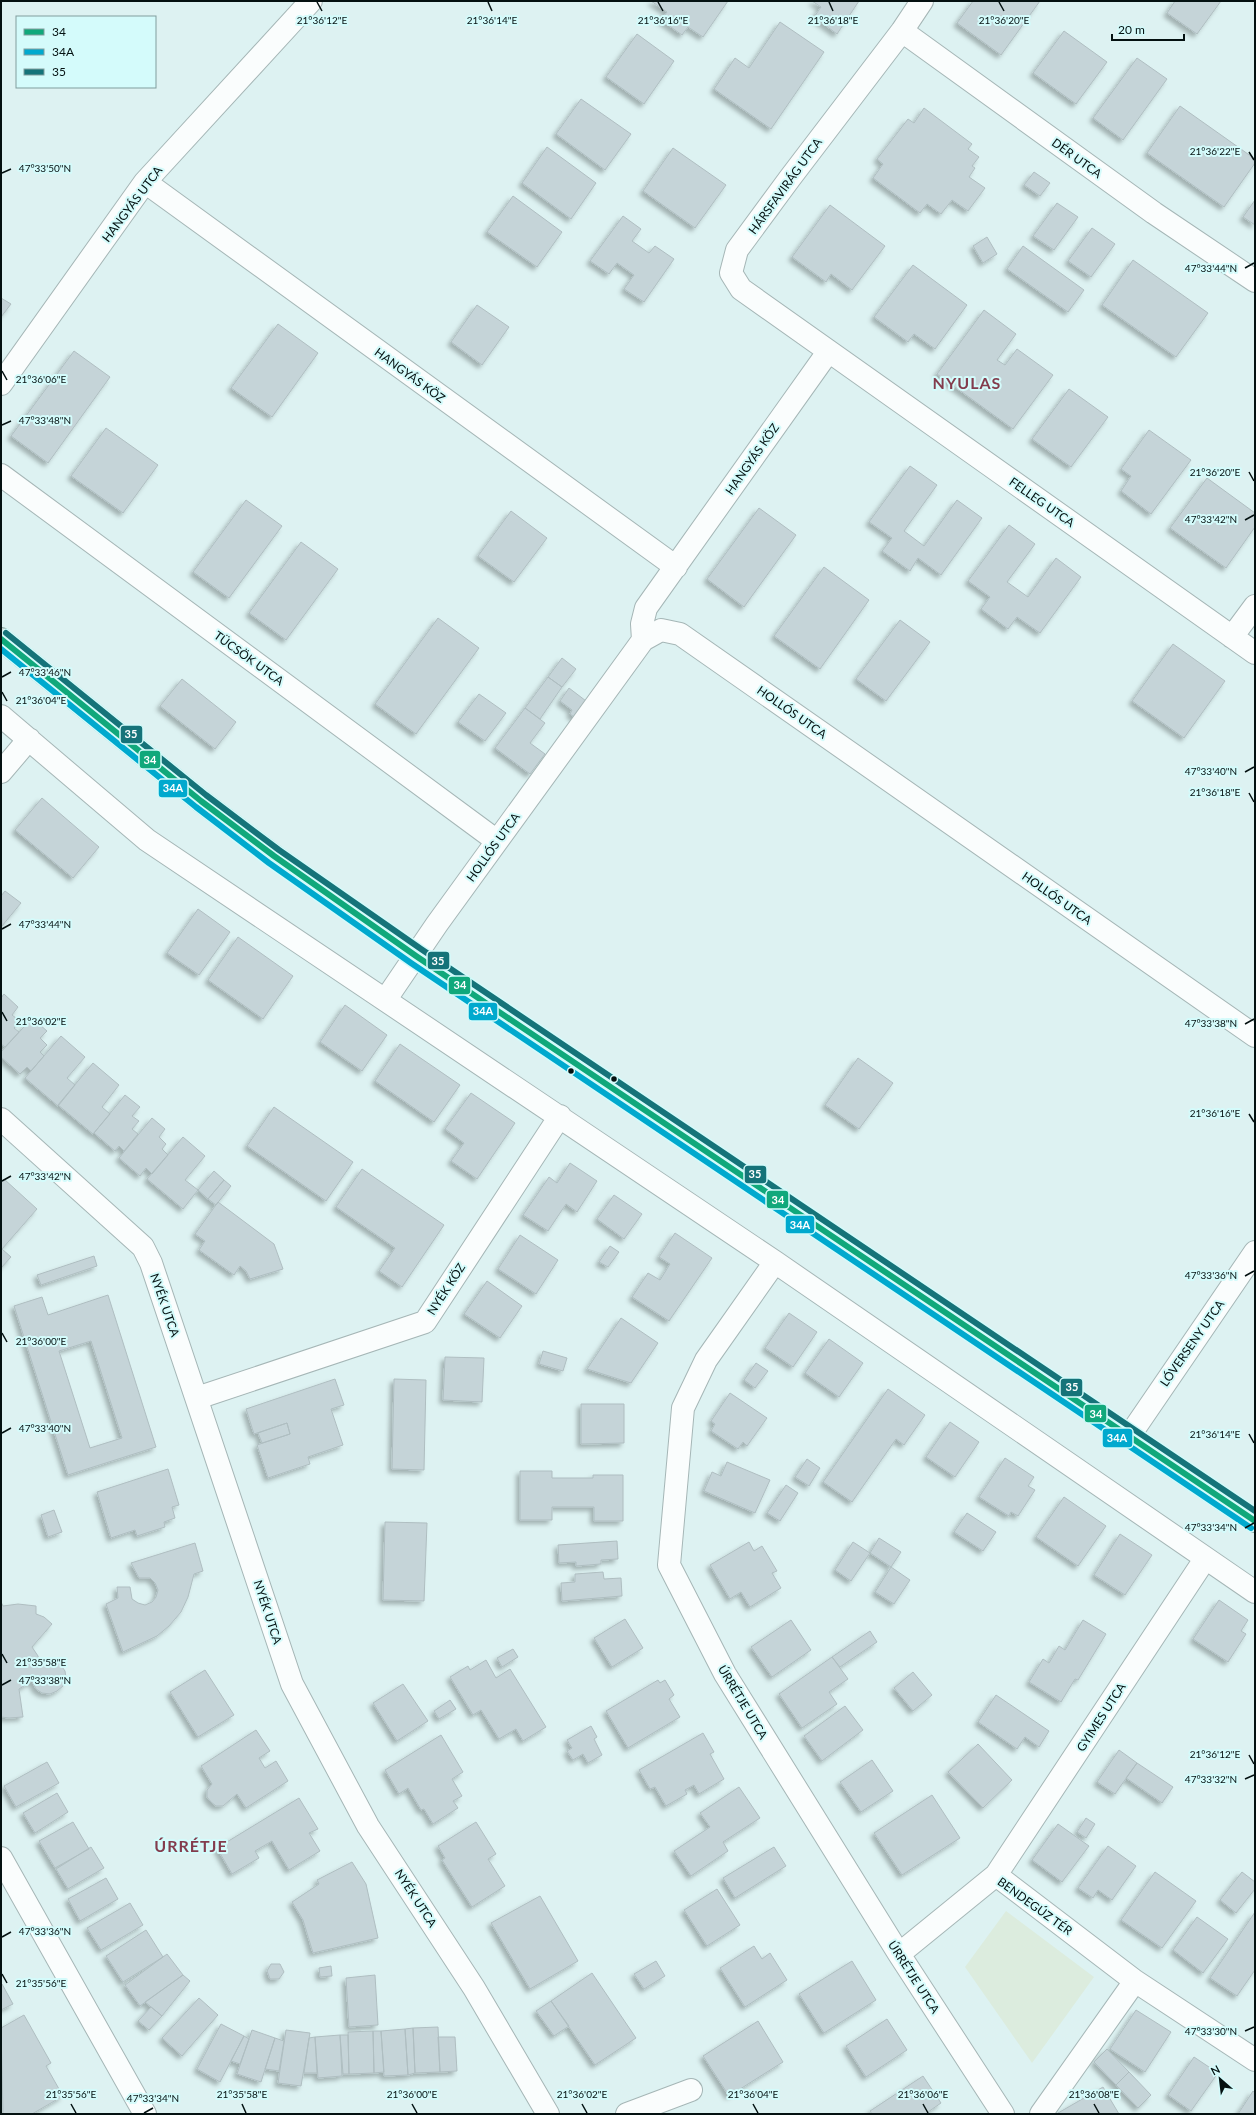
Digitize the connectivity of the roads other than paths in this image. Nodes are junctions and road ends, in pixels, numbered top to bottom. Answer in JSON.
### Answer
{"nodes":[{"id":1,"x":311,"y":1,"type":"edge"},
{"id":2,"x":922,"y":1,"type":"edge"},
{"id":3,"x":902,"y":31,"type":"junction"},
{"id":4,"x":145,"y":182,"type":"junction"},
{"id":5,"x":1255,"y":281,"type":"edge"},
{"id":6,"x":828,"y":352,"type":"junction"},
{"id":7,"x":1,"y":384,"type":"edge"},
{"id":8,"x":1,"y":475,"type":"edge"},
{"id":9,"x":676,"y":567,"type":"junction"},
{"id":10,"x":1255,"y":606,"type":"edge"},
{"id":11,"x":1232,"y":637,"type":"junction"},
{"id":12,"x":1,"y":639,"type":"edge"},
{"id":13,"x":643,"y":640,"type":"junction"},
{"id":14,"x":1255,"y":653,"type":"edge"},
{"id":15,"x":1,"y":716,"type":"edge"},
{"id":16,"x":29,"y":739,"type":"junction"},
{"id":17,"x":1,"y":772,"type":"edge"},
{"id":18,"x":497,"y":841,"type":"junction"},
{"id":19,"x":416,"y":956,"type":"junction"},
{"id":20,"x":386,"y":999,"type":"junction"},
{"id":21,"x":1255,"y":1036,"type":"edge"},
{"id":22,"x":560,"y":1116,"type":"junction"},
{"id":23,"x":1,"y":1119,"type":"edge"},
{"id":24,"x":1255,"y":1252,"type":"edge"},
{"id":25,"x":775,"y":1262,"type":"junction"},
{"id":26,"x":197,"y":1398,"type":"junction"},
{"id":27,"x":1130,"y":1435,"type":"junction"},
{"id":28,"x":1255,"y":1521,"type":"edge"},
{"id":29,"x":1205,"y":1559,"type":"junction"},
{"id":30,"x":1255,"y":1592,"type":"edge"},
{"id":31,"x":1,"y":1858,"type":"edge"},
{"id":32,"x":996,"y":1875,"type":"junction"},
{"id":33,"x":899,"y":1954,"type":"junction"},
{"id":34,"x":1136,"y":1981,"type":"junction"},
{"id":35,"x":1255,"y":2060,"type":"edge"},
{"id":36,"x":691,"y":2090,"type":"dead end"},
{"id":37,"x":145,"y":2114,"type":"edge"},
{"id":38,"x":548,"y":2114,"type":"edge"},
{"id":39,"x":627,"y":2114,"type":"edge"},
{"id":40,"x":1003,"y":2114,"type":"edge"},
{"id":41,"x":1041,"y":2114,"type":"edge"}],
"edges":[{"from":1,"to":4,"type":"street","name":"HANGYÁS UTCA"},
{"from":2,"to":3,"type":"street","name":"HÁRSFAVIRÁG UTCA"},
{"from":3,"to":5,"type":"street","name":"DÉR UTCA"},
{"from":3,"to":6,"type":"street","name":"HÁRSFAVIRÁG UTCA"},
{"from":4,"to":7,"type":"street","name":"HANGYÁS UTCA"},
{"from":4,"to":9,"type":"street","name":"HANGYÁS KÖZ"},
{"from":6,"to":9,"type":"street","name":"HANGYÁS KÖZ"},
{"from":6,"to":11,"type":"street","name":"FELLEG UTCA"},
{"from":8,"to":18,"type":"street","name":"TÜCSÖK UTCA"},
{"from":9,"to":13,"type":"street","name":"HANGYÁS KÖZ"},
{"from":10,"to":11,"type":"street"},
{"from":11,"to":14,"type":"street","name":"FELLEG UTCA"},
{"from":12,"to":19,"type":"main road"},
{"from":13,"to":18,"type":"street","name":"HOLLÓS UTCA"},
{"from":13,"to":21,"type":"street","name":"HOLLÓS UTCA"},
{"from":15,"to":16,"type":"street"},
{"from":16,"to":17,"type":"street"},
{"from":16,"to":20,"type":"street"},
{"from":18,"to":19,"type":"street","name":"HOLLÓS UTCA"},
{"from":19,"to":20,"type":"street","name":"HOLLÓS UTCA"},
{"from":19,"to":27,"type":"main road"},
{"from":20,"to":22,"type":"street"},
{"from":22,"to":25,"type":"street"},
{"from":22,"to":26,"type":"street","name":"NYÉK KÖZ"},
{"from":23,"to":26,"type":"street","name":"NYÉK UTCA"},
{"from":24,"to":27,"type":"street","name":"LÓVERSENY UTCA"},
{"from":25,"to":29,"type":"street"},
{"from":25,"to":33,"type":"street","name":"ÚRRÉTJE UTCA"},
{"from":26,"to":38,"type":"street","name":"NYÉK UTCA"},
{"from":27,"to":28,"type":"main road"},
{"from":29,"to":30,"type":"street"},
{"from":29,"to":32,"type":"street","name":"GYIMES UTCA"},
{"from":31,"to":37,"type":"street"},
{"from":32,"to":33,"type":"street","name":"BENDEGÚZ TÉR"},
{"from":32,"to":34,"type":"street","name":"BENDEGÚZ TÉR"},
{"from":33,"to":40,"type":"street","name":"ÚRRÉTJE UTCA"},
{"from":34,"to":35,"type":"street","name":"BENDEGÚZ TÉR"},
{"from":34,"to":41,"type":"street"},
{"from":36,"to":39,"type":"street"}]}
